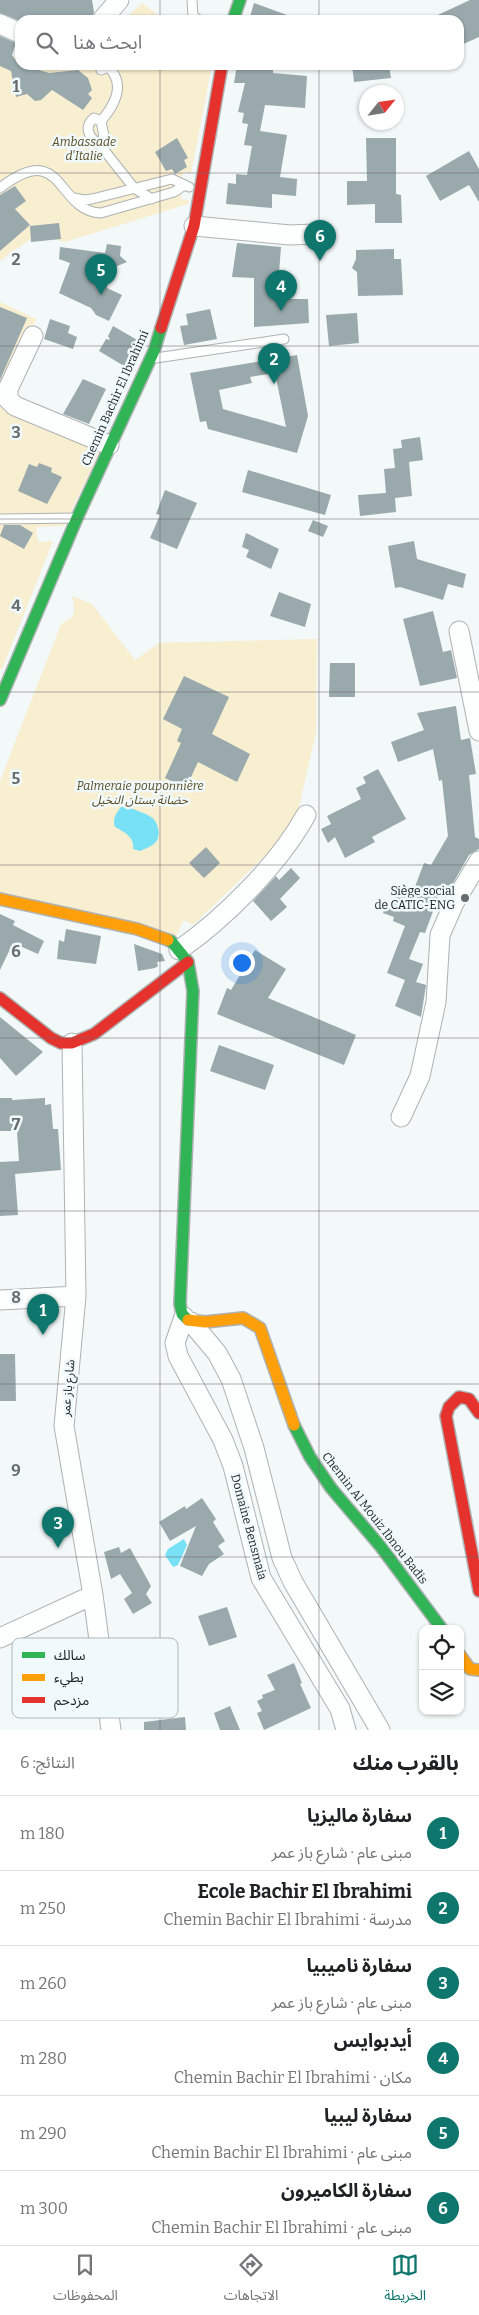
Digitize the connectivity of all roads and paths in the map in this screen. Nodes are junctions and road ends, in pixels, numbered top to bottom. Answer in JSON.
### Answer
{"nodes":[{"id":1,"x":119,"y":0,"type":"edge"},
{"id":2,"x":192,"y":0,"type":"edge"},
{"id":3,"x":240,"y":0,"type":"edge"},
{"id":4,"x":106,"y":15,"type":"edge"},
{"id":5,"x":193,"y":15,"type":"edge"},
{"id":6,"x":235,"y":15,"type":"edge"},
{"id":7,"x":0,"y":24,"type":"edge"},
{"id":8,"x":15,"y":30,"type":"edge"},
{"id":9,"x":111,"y":70,"type":"edge"},
{"id":10,"x":221,"y":70,"type":"edge"},
{"id":11,"x":101,"y":122,"type":"junction"},
{"id":12,"x":100,"y":145,"type":"junction"},
{"id":13,"x":183,"y":186,"type":"junction"},
{"id":14,"x":0,"y":188,"type":"edge"},
{"id":15,"x":134,"y":188,"type":"junction"},
{"id":16,"x":200,"y":189,"type":"junction"},
{"id":17,"x":74,"y":198,"type":"junction"},
{"id":18,"x":152,"y":199,"type":"junction"},
{"id":19,"x":130,"y":205,"type":"junction"},
{"id":20,"x":194,"y":226,"type":"junction"},
{"id":21,"x":314,"y":234,"type":"dead end"},
{"id":22,"x":33,"y":336,"type":"dead end"},
{"id":23,"x":284,"y":339,"type":"dead end"},
{"id":24,"x":150,"y":359,"type":"junction"},
{"id":25,"x":109,"y":445,"type":"junction"},
{"id":26,"x":77,"y":518,"type":"junction"},
{"id":27,"x":0,"y":519,"type":"edge"},
{"id":28,"x":459,"y":631,"type":"dead end"},
{"id":29,"x":0,"y":700,"type":"edge"},
{"id":30,"x":479,"y":731,"type":"edge"},
{"id":31,"x":306,"y":815,"type":"dead end"},
{"id":32,"x":479,"y":861,"type":"edge"},
{"id":33,"x":0,"y":899,"type":"edge"},
{"id":34,"x":184,"y":956,"type":"junction"},
{"id":35,"x":0,"y":998,"type":"edge"},
{"id":36,"x":72,"y":1044,"type":"junction"},
{"id":37,"x":401,"y":1117,"type":"dead end"},
{"id":38,"x":76,"y":1296,"type":"junction"},
{"id":39,"x":0,"y":1300,"type":"edge"},
{"id":40,"x":188,"y":1319,"type":"junction"},
{"id":41,"x":479,"y":1412,"type":"edge"},
{"id":42,"x":479,"y":1591,"type":"edge"},
{"id":43,"x":93,"y":1594,"type":"junction"},
{"id":44,"x":439,"y":1625,"type":"edge"},
{"id":45,"x":0,"y":1638,"type":"edge"},
{"id":46,"x":99,"y":1638,"type":"edge"},
{"id":47,"x":464,"y":1661,"type":"edge"},
{"id":48,"x":479,"y":1670,"type":"edge"},
{"id":49,"x":346,"y":1730,"type":"edge"},
{"id":50,"x":380,"y":1730,"type":"edge"}],
"edges":[{"from":1,"to":4,"type":"street"},
{"from":2,"to":5,"type":"lane"},
{"from":3,"to":6,"type":"street"},
{"from":7,"to":8,"type":"street"},
{"from":9,"to":11,"type":"lane"},
{"from":10,"to":16,"type":"street","name":"Chemin Bachir El Ibrahimi"},
{"from":11,"to":12,"type":"lane"},
{"from":11,"to":12,"type":"lane"},
{"from":12,"to":15,"type":"lane"},
{"from":13,"to":15,"type":"lane"},
{"from":13,"to":16,"type":"lane"},
{"from":13,"to":18,"type":"lane"},
{"from":14,"to":17,"type":"lane"},
{"from":15,"to":17,"type":"lane"},
{"from":15,"to":18,"type":"lane"},
{"from":15,"to":19,"type":"lane"},
{"from":16,"to":20,"type":"street","name":"Chemin Bachir El Ibrahimi"},
{"from":17,"to":19,"type":"lane"},
{"from":18,"to":19,"type":"lane"},
{"from":20,"to":21,"type":"street"},
{"from":20,"to":24,"type":"street","name":"Chemin Bachir El Ibrahimi"},
{"from":22,"to":25,"type":"street"},
{"from":23,"to":24,"type":"lane"},
{"from":24,"to":25,"type":"street","name":"Chemin Bachir El Ibrahimi"},
{"from":25,"to":26,"type":"street","name":"Chemin Bachir El Ibrahimi"},
{"from":26,"to":27,"type":"lane"},
{"from":26,"to":29,"type":"street","name":"Chemin Bachir El Ibrahimi"},
{"from":28,"to":30,"type":"street"},
{"from":31,"to":34,"type":"street"},
{"from":32,"to":37,"type":"street"},
{"from":33,"to":34,"type":"street"},
{"from":34,"to":36,"type":"street"},
{"from":34,"to":40,"type":"street"},
{"from":35,"to":36,"type":"street"},
{"from":36,"to":38,"type":"street","name":"شارع باز عمر"},
{"from":38,"to":39,"type":"street"},
{"from":38,"to":43,"type":"street","name":"شارع باز عمر"},
{"from":40,"to":44,"type":"street","name":"Chemin Al Mouiz Ibnou Badis"},
{"from":40,"to":49,"type":"street","name":"Domaine Bensmaia"},
{"from":40,"to":50,"type":"street"},
{"from":41,"to":42,"type":"street"},
{"from":43,"to":45,"type":"street"},
{"from":43,"to":46,"type":"street","name":"شارع باز عمر"},
{"from":47,"to":48,"type":"street"}]}
